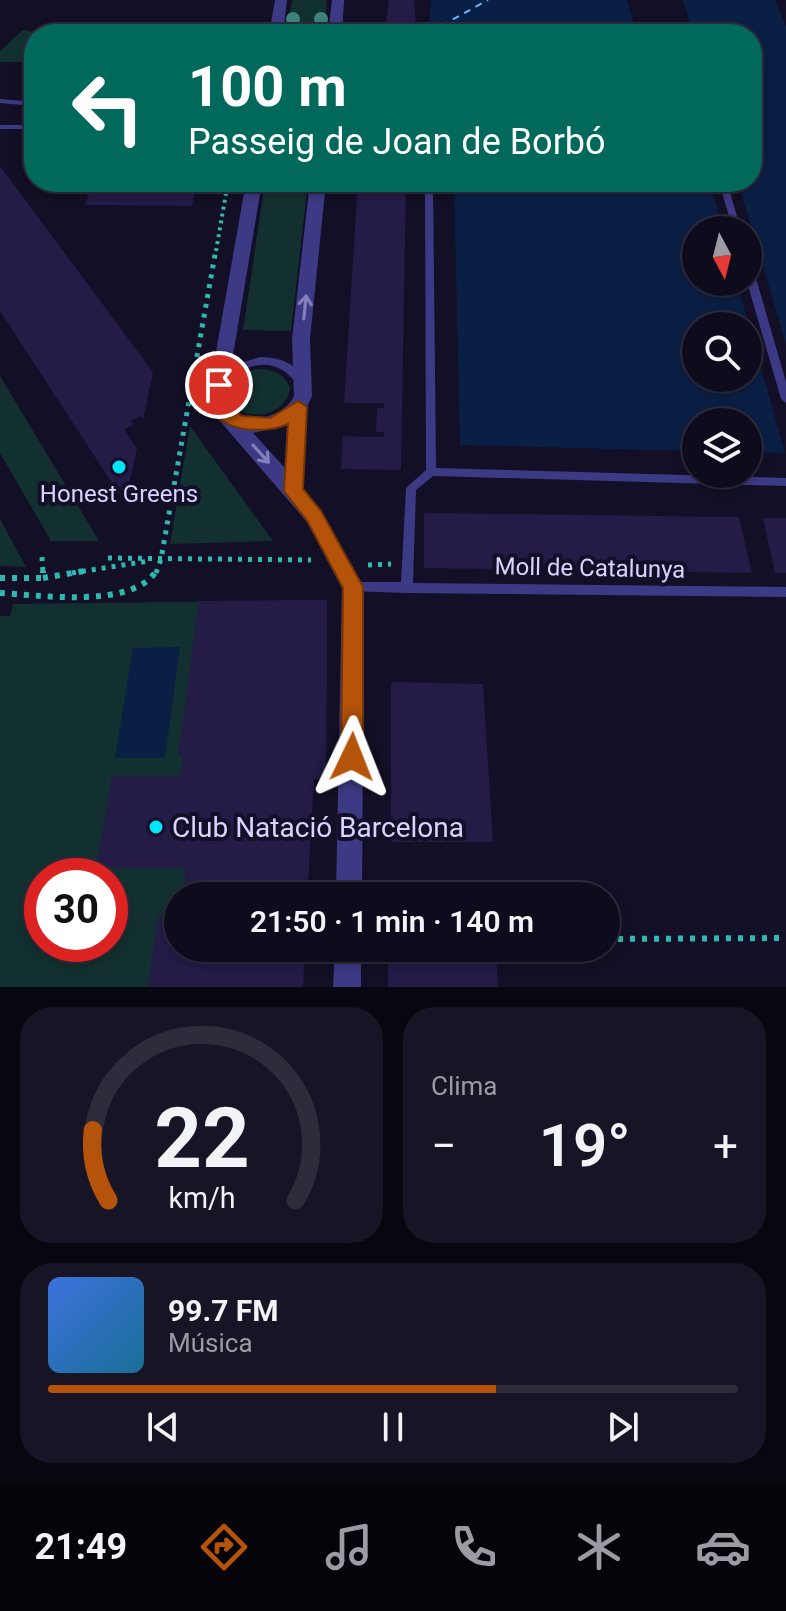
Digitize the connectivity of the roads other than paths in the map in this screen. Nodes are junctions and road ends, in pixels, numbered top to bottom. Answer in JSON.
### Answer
{"nodes":[{"id":1,"x":281,"y":0,"type":"edge"},
{"id":2,"x":338,"y":0,"type":"edge"},
{"id":3,"x":277,"y":24,"type":"edge"},
{"id":4,"x":336,"y":24,"type":"edge"},
{"id":5,"x":0,"y":101,"type":"edge"},
{"id":6,"x":24,"y":103,"type":"edge"},
{"id":7,"x":0,"y":127,"type":"edge"},
{"id":8,"x":24,"y":127,"type":"edge"},
{"id":9,"x":252,"y":192,"type":"edge"},
{"id":10,"x":317,"y":192,"type":"edge"},
{"id":11,"x":429,"y":192,"type":"edge"},
{"id":12,"x":726,"y":192,"type":"edge"},
{"id":13,"x":733,"y":216,"type":"edge"},
{"id":14,"x":756,"y":296,"type":"edge"},
{"id":15,"x":219,"y":385,"type":"junction"},
{"id":16,"x":303,"y":385,"type":"junction"},
{"id":17,"x":786,"y":399,"type":"edge"},
{"id":18,"x":298,"y":407,"type":"junction"},
{"id":19,"x":229,"y":418,"type":"junction"},
{"id":20,"x":431,"y":472,"type":"junction"},
{"id":21,"x":786,"y":482,"type":"edge"},
{"id":22,"x":293,"y":491,"type":"junction"},
{"id":23,"x":353,"y":587,"type":"junction"},
{"id":24,"x":407,"y":588,"type":"junction"},
{"id":25,"x":786,"y":592,"type":"edge"},
{"id":26,"x":349,"y":882,"type":"edge"},
{"id":27,"x":348,"y":962,"type":"edge"},
{"id":28,"x":347,"y":987,"type":"edge"}],
"edges":[{"from":1,"to":3,"type":"street"},
{"from":2,"to":4,"type":"street"},
{"from":5,"to":6,"type":"lane"},
{"from":7,"to":8,"type":"lane"},
{"from":9,"to":15,"type":"street"},
{"from":16,"to":10,"type":"street","one_way":true},
{"from":11,"to":20,"type":"lane"},
{"from":12,"to":13,"type":"lane"},
{"from":14,"to":17,"type":"lane"},
{"from":15,"to":16,"type":"lane"},
{"from":15,"to":19,"type":"street"},
{"from":16,"to":18,"type":"street"},
{"from":18,"to":19,"type":"street"},
{"from":18,"to":22,"type":"street"},
{"from":19,"to":22,"type":"street","one_way":true},
{"from":20,"to":21,"type":"lane"},
{"from":20,"to":24,"type":"lane"},
{"from":22,"to":23,"type":"street"},
{"from":23,"to":24,"type":"lane","name":"Moll de Catalunya"},
{"from":23,"to":26,"type":"street"},
{"from":24,"to":25,"type":"lane","name":"Moll de Catalunya"},
{"from":27,"to":28,"type":"street"}]}
